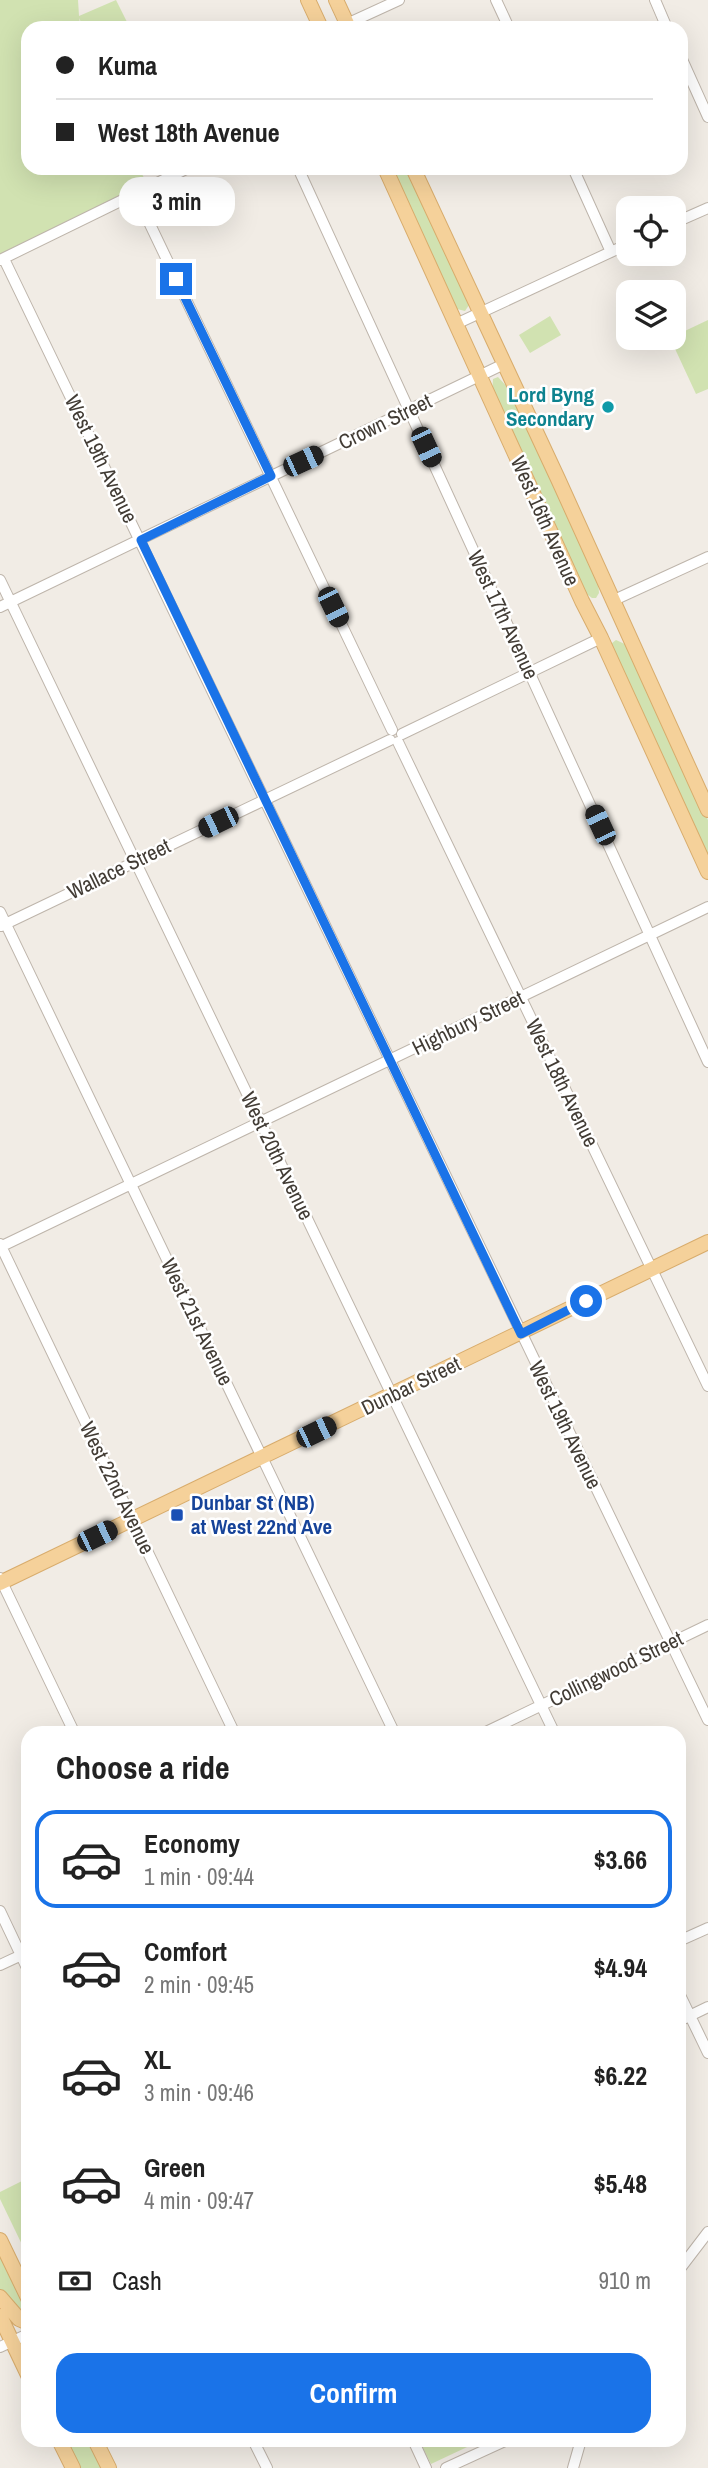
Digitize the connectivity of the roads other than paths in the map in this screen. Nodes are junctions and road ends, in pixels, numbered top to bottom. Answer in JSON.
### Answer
{"nodes":[{"id":1,"x":308,"y":0,"type":"edge"},
{"id":2,"x":336,"y":0,"type":"edge"},
{"id":3,"x":399,"y":0,"type":"edge"},
{"id":4,"x":496,"y":0,"type":"edge"},
{"id":5,"x":654,"y":0,"type":"edge"},
{"id":6,"x":318,"y":21,"type":"edge"},
{"id":7,"x":342,"y":21,"type":"edge"},
{"id":8,"x":356,"y":21,"type":"edge"},
{"id":9,"x":506,"y":21,"type":"edge"},
{"id":10,"x":664,"y":21,"type":"edge"},
{"id":11,"x":688,"y":73,"type":"edge"},
{"id":12,"x":708,"y":117,"type":"edge"},
{"id":13,"x":174,"y":175,"type":"edge"},
{"id":14,"x":301,"y":175,"type":"edge"},
{"id":15,"x":388,"y":175,"type":"edge"},
{"id":16,"x":416,"y":175,"type":"edge"},
{"id":17,"x":576,"y":175,"type":"edge"},
{"id":18,"x":135,"y":194,"type":"junction"},
{"id":19,"x":708,"y":208,"type":"edge"},
{"id":20,"x":686,"y":218,"type":"edge"},
{"id":21,"x":616,"y":250,"type":"edge"},
{"id":22,"x":611,"y":252,"type":"junction"},
{"id":23,"x":2,"y":260,"type":"edge"},
{"id":24,"x":480,"y":313,"type":"junction"},
{"id":25,"x":456,"y":324,"type":"junction"},
{"id":26,"x":504,"y":364,"type":"junction"},
{"id":27,"x":479,"y":376,"type":"junction"},
{"id":28,"x":409,"y":410,"type":"junction"},
{"id":29,"x":271,"y":476,"type":"junction"},
{"id":30,"x":141,"y":540,"type":"junction"},
{"id":31,"x":708,"y":557,"type":"edge"},
{"id":32,"x":0,"y":580,"type":"edge"},
{"id":33,"x":612,"y":601,"type":"junction"},
{"id":34,"x":5,"y":604,"type":"edge"},
{"id":35,"x":601,"y":638,"type":"junction"},
{"id":36,"x":529,"y":672,"type":"junction"},
{"id":37,"x":396,"y":736,"type":"junction"},
{"id":38,"x":265,"y":799,"type":"junction"},
{"id":39,"x":708,"y":810,"type":"edge"},
{"id":40,"x":136,"y":861,"type":"junction"},
{"id":41,"x":708,"y":872,"type":"edge"},
{"id":42,"x":708,"y":906,"type":"edge"},
{"id":43,"x":0,"y":912,"type":"edge"},
{"id":44,"x":3,"y":925,"type":"edge"},
{"id":45,"x":650,"y":935,"type":"junction"},
{"id":46,"x":521,"y":997,"type":"junction"},
{"id":47,"x":390,"y":1060,"type":"junction"},
{"id":48,"x":708,"y":1062,"type":"edge"},
{"id":49,"x":261,"y":1122,"type":"junction"},
{"id":50,"x":131,"y":1184,"type":"junction"},
{"id":51,"x":708,"y":1242,"type":"edge"},
{"id":52,"x":0,"y":1246,"type":"edge"},
{"id":53,"x":652,"y":1269,"type":"junction"},
{"id":54,"x":521,"y":1334,"type":"junction"},
{"id":55,"x":708,"y":1386,"type":"edge"},
{"id":56,"x":392,"y":1396,"type":"junction"},
{"id":57,"x":262,"y":1458,"type":"junction"},
{"id":58,"x":132,"y":1519,"type":"junction"},
{"id":59,"x":1,"y":1581,"type":"edge"},
{"id":60,"x":708,"y":1625,"type":"edge"},
{"id":61,"x":671,"y":1642,"type":"junction"},
{"id":62,"x":541,"y":1706,"type":"junction"},
{"id":63,"x":708,"y":1720,"type":"edge"},
{"id":64,"x":71,"y":1726,"type":"edge"},
{"id":65,"x":231,"y":1726,"type":"edge"},
{"id":66,"x":391,"y":1726,"type":"edge"},
{"id":67,"x":499,"y":1726,"type":"edge"},
{"id":68,"x":551,"y":1726,"type":"edge"},
{"id":69,"x":0,"y":1911,"type":"edge"},
{"id":70,"x":708,"y":1928,"type":"edge"},
{"id":71,"x":686,"y":1938,"type":"edge"},
{"id":72,"x":21,"y":1948,"type":"edge"},
{"id":73,"x":21,"y":1954,"type":"edge"},
{"id":74,"x":0,"y":1965,"type":"edge"},
{"id":75,"x":708,"y":2007,"type":"edge"},
{"id":76,"x":686,"y":2008,"type":"edge"},
{"id":77,"x":690,"y":2016,"type":"junction"},
{"id":78,"x":686,"y":2018,"type":"edge"},
{"id":79,"x":708,"y":2053,"type":"edge"},
{"id":80,"x":708,"y":2232,"type":"edge"},
{"id":81,"x":0,"y":2241,"type":"edge"},
{"id":82,"x":686,"y":2261,"type":"edge"},
{"id":83,"x":21,"y":2284,"type":"edge"},
{"id":84,"x":0,"y":2297,"type":"edge"},
{"id":85,"x":0,"y":2316,"type":"edge"},
{"id":86,"x":21,"y":2320,"type":"edge"},
{"id":87,"x":6,"y":2344,"type":"edge"},
{"id":88,"x":21,"y":2365,"type":"edge"},
{"id":89,"x":62,"y":2447,"type":"edge"},
{"id":90,"x":98,"y":2447,"type":"edge"},
{"id":91,"x":256,"y":2447,"type":"edge"},
{"id":92,"x":416,"y":2447,"type":"edge"},
{"id":93,"x":492,"y":2447,"type":"edge"},
{"id":94,"x":579,"y":2447,"type":"edge"},
{"id":95,"x":574,"y":2467,"type":"edge"},
{"id":96,"x":73,"y":2468,"type":"edge"},
{"id":97,"x":109,"y":2468,"type":"edge"},
{"id":98,"x":267,"y":2468,"type":"edge"},
{"id":99,"x":429,"y":2468,"type":"edge"},
{"id":100,"x":446,"y":2468,"type":"edge"}],
"edges":[{"from":1,"to":6,"type":"main road"},
{"from":2,"to":7,"type":"main road"},
{"from":3,"to":8,"type":"street"},
{"from":4,"to":9,"type":"street"},
{"from":5,"to":10,"type":"street"},
{"from":11,"to":12,"type":"street"},
{"from":13,"to":18,"type":"street"},
{"from":14,"to":28,"type":"street","name":"West 17th Avenue"},
{"from":15,"to":25,"type":"main road","name":"West 16th Avenue"},
{"from":16,"to":24,"type":"main road","name":"West 16th Avenue"},
{"from":17,"to":22,"type":"street"},
{"from":18,"to":23,"type":"street"},
{"from":18,"to":29,"type":"street","name":"West 18th Avenue"},
{"from":19,"to":20,"type":"street"},
{"from":21,"to":22,"type":"street"},
{"from":22,"to":24,"type":"street"},
{"from":23,"to":30,"type":"street","name":"West 19th Avenue"},
{"from":24,"to":25,"type":"street"},
{"from":24,"to":26,"type":"main road","name":"West 16th Avenue"},
{"from":25,"to":27,"type":"main road","name":"West 16th Avenue"},
{"from":26,"to":27,"type":"street","name":"Crown Street"},
{"from":26,"to":33,"type":"main road","name":"West 16th Avenue"},
{"from":27,"to":28,"type":"street","name":"Crown Street"},
{"from":27,"to":35,"type":"main road","name":"West 16th Avenue"},
{"from":28,"to":29,"type":"street","name":"Crown Street"},
{"from":28,"to":36,"type":"street","name":"West 17th Avenue"},
{"from":29,"to":30,"type":"street","name":"Crown Street"},
{"from":29,"to":37,"type":"street","name":"West 18th Avenue"},
{"from":30,"to":34,"type":"street","name":"Crown Street"},
{"from":30,"to":38,"type":"street","name":"West 19th Avenue"},
{"from":31,"to":33,"type":"street"},
{"from":32,"to":34,"type":"street","name":"West 20th Avenue"},
{"from":33,"to":39,"type":"main road","name":"West 16th Avenue"},
{"from":34,"to":40,"type":"street","name":"West 20th Avenue"},
{"from":35,"to":36,"type":"street","name":"Wallace Street"},
{"from":35,"to":41,"type":"main road","name":"West 16th Avenue"},
{"from":36,"to":37,"type":"street","name":"Wallace Street"},
{"from":36,"to":45,"type":"street","name":"West 17th Avenue"},
{"from":37,"to":38,"type":"street","name":"Wallace Street"},
{"from":37,"to":46,"type":"street","name":"West 18th Avenue"},
{"from":38,"to":40,"type":"street","name":"Wallace Street"},
{"from":38,"to":47,"type":"street","name":"West 19th Avenue"},
{"from":40,"to":44,"type":"street","name":"Wallace Street"},
{"from":40,"to":49,"type":"street","name":"West 20th Avenue"},
{"from":42,"to":45,"type":"street","name":"Highbury Street"},
{"from":43,"to":44,"type":"street","name":"West 21st Avenue"},
{"from":44,"to":50,"type":"street","name":"West 21st Avenue"},
{"from":45,"to":46,"type":"street","name":"Highbury Street"},
{"from":45,"to":48,"type":"street","name":"West 17th Avenue"},
{"from":46,"to":47,"type":"street","name":"Highbury Street"},
{"from":46,"to":53,"type":"street","name":"West 18th Avenue"},
{"from":47,"to":49,"type":"street","name":"Highbury Street"},
{"from":47,"to":54,"type":"street","name":"West 19th Avenue"},
{"from":49,"to":50,"type":"street","name":"Highbury Street"},
{"from":49,"to":56,"type":"street","name":"West 20th Avenue"},
{"from":50,"to":52,"type":"street","name":"Highbury Street"},
{"from":50,"to":57,"type":"street","name":"West 21st Avenue"},
{"from":51,"to":53,"type":"main road","name":"Dunbar Street"},
{"from":52,"to":58,"type":"street","name":"West 22nd Avenue"},
{"from":53,"to":54,"type":"main road","name":"Dunbar Street"},
{"from":53,"to":55,"type":"street","name":"West 18th Avenue"},
{"from":54,"to":56,"type":"main road","name":"Dunbar Street"},
{"from":54,"to":61,"type":"street","name":"West 19th Avenue"},
{"from":56,"to":57,"type":"main road","name":"Dunbar Street"},
{"from":56,"to":62,"type":"street","name":"West 20th Avenue"},
{"from":57,"to":58,"type":"main road","name":"Dunbar Street"},
{"from":57,"to":66,"type":"street","name":"West 21st Avenue"},
{"from":58,"to":59,"type":"main road","name":"Dunbar Street"},
{"from":58,"to":65,"type":"street","name":"West 22nd Avenue"},
{"from":59,"to":64,"type":"street"},
{"from":60,"to":61,"type":"street","name":"Collingwood Street"},
{"from":61,"to":62,"type":"street","name":"Collingwood Street"},
{"from":61,"to":63,"type":"street","name":"West 19th Avenue"},
{"from":62,"to":67,"type":"street","name":"Collingwood Street"},
{"from":62,"to":68,"type":"street","name":"West 20th Avenue"},
{"from":69,"to":72,"type":"street"},
{"from":70,"to":71,"type":"street"},
{"from":73,"to":74,"type":"street"},
{"from":75,"to":77,"type":"street"},
{"from":76,"to":77,"type":"street"},
{"from":77,"to":78,"type":"street"},
{"from":77,"to":79,"type":"street"},
{"from":80,"to":82,"type":"street"},
{"from":81,"to":83,"type":"main road"},
{"from":84,"to":86,"type":"main road"},
{"from":85,"to":87,"type":"main road"},
{"from":87,"to":88,"type":"main road"},
{"from":89,"to":96,"type":"main road"},
{"from":90,"to":97,"type":"main road"},
{"from":91,"to":98,"type":"street"},
{"from":92,"to":99,"type":"street"},
{"from":93,"to":100,"type":"street"},
{"from":94,"to":95,"type":"street"}]}
